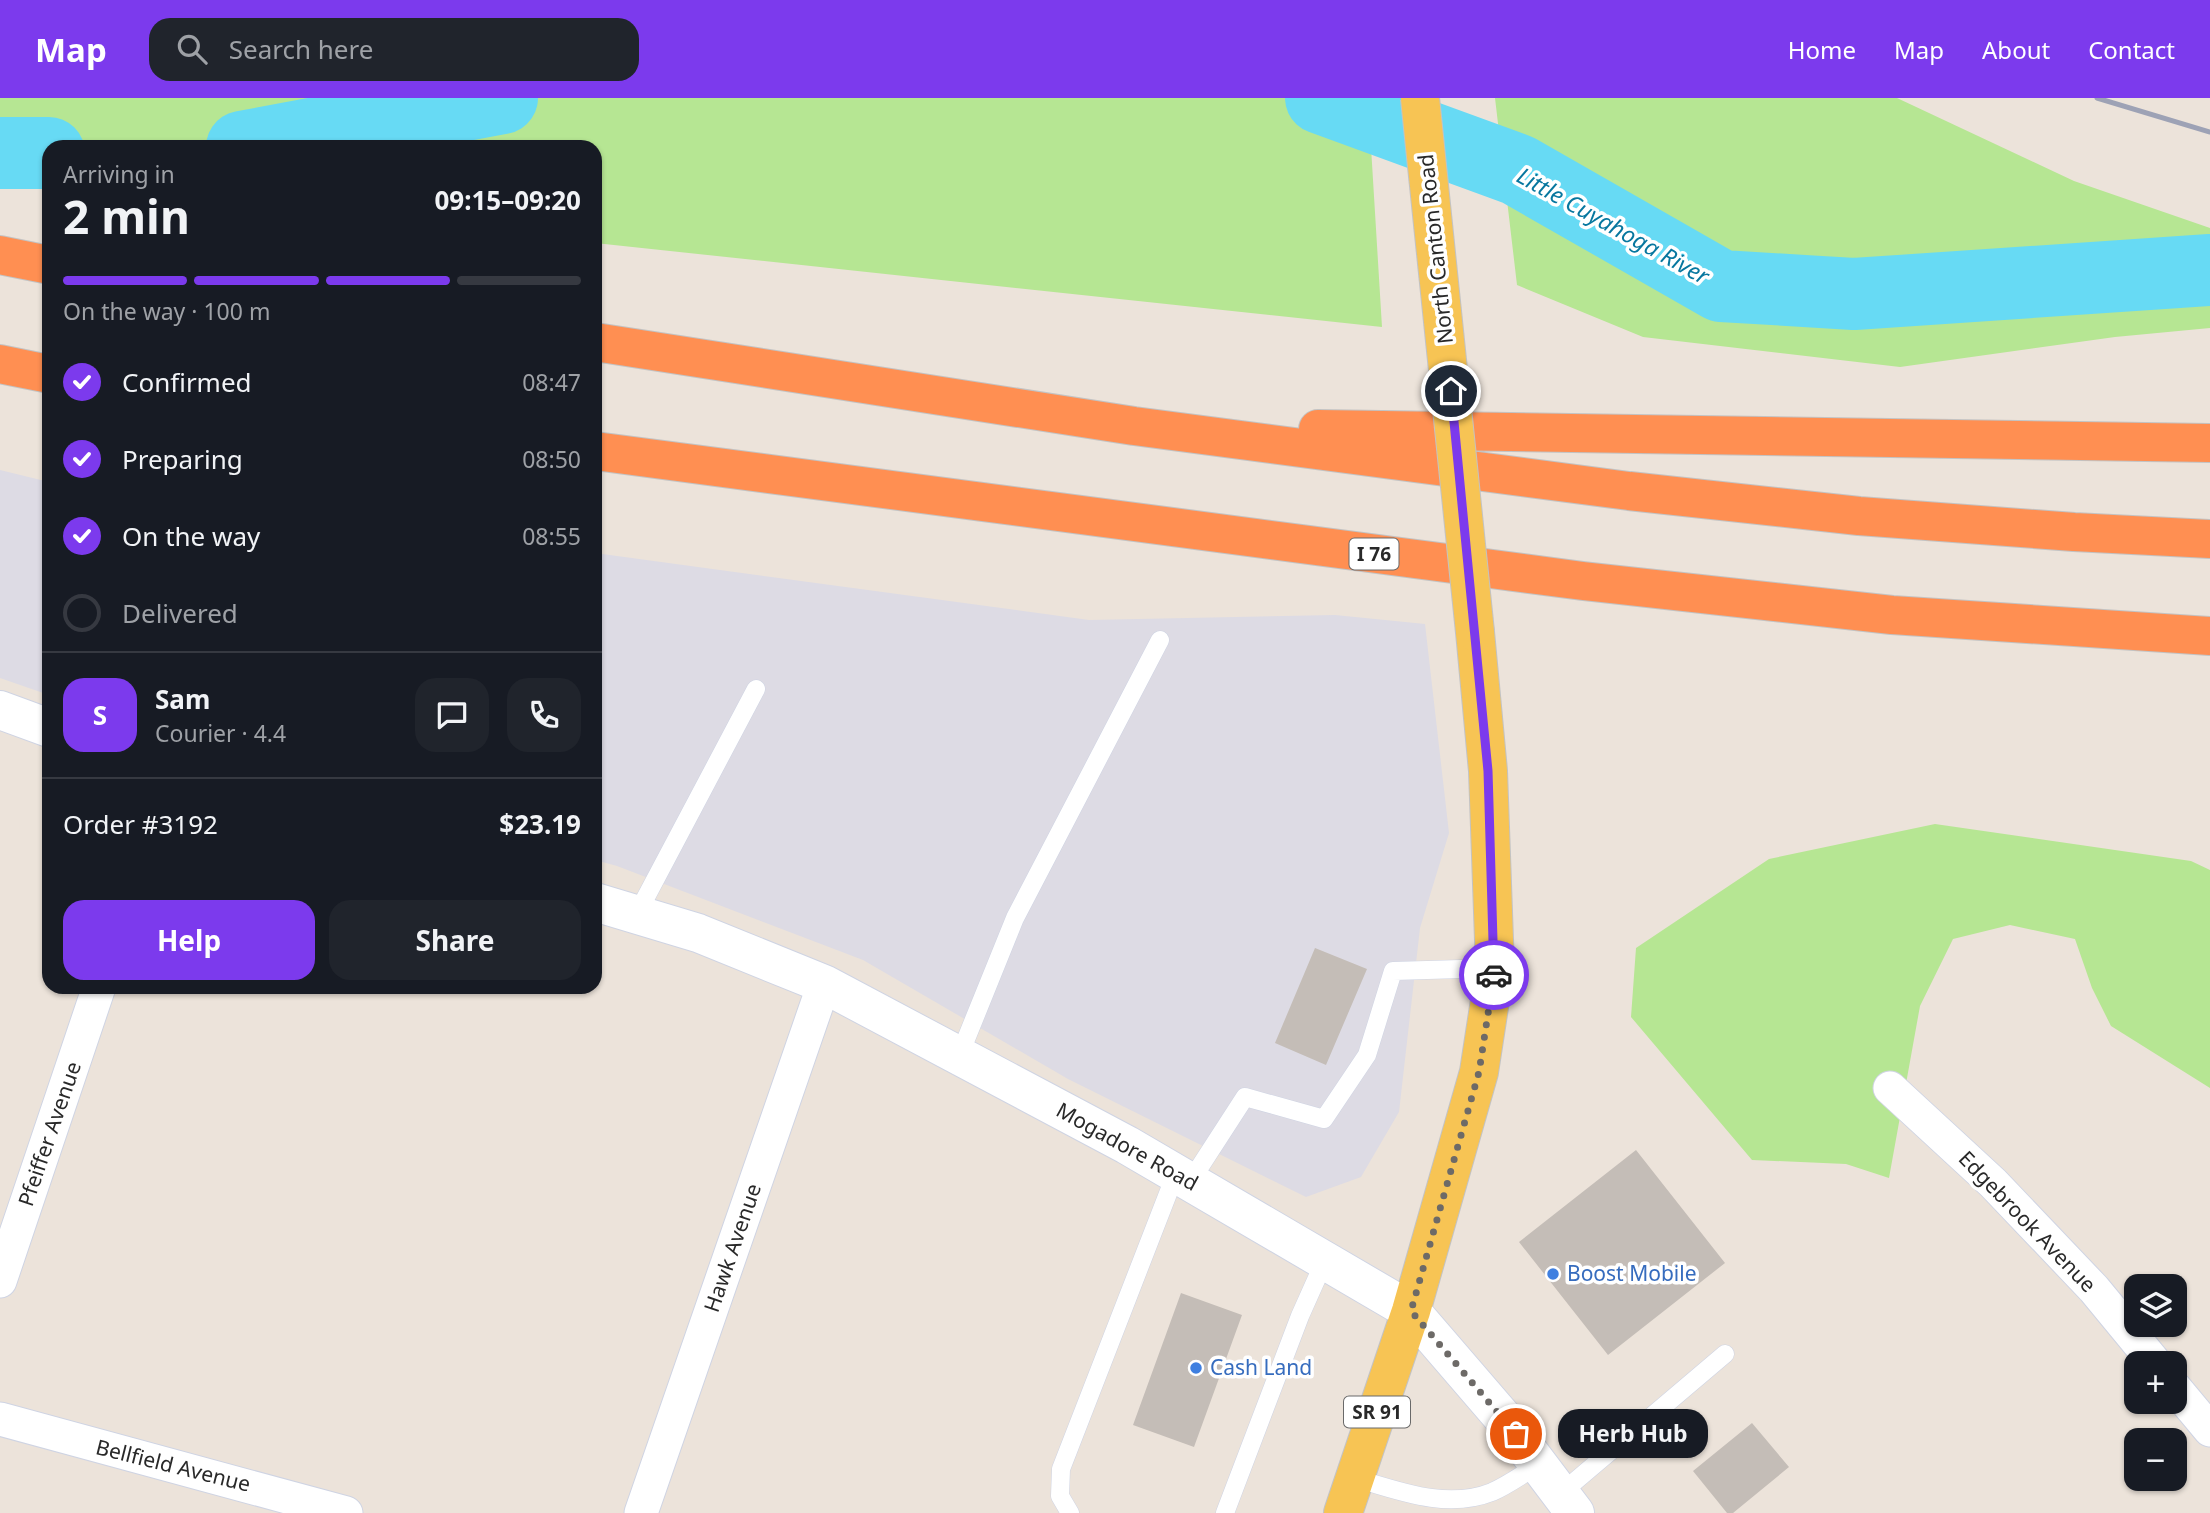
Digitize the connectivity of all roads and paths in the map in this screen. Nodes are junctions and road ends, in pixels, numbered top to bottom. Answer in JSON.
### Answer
{"nodes":[{"id":1,"x":1420,"y":98,"type":"edge"},
{"id":2,"x":0,"y":255,"type":"edge"},
{"id":3,"x":42,"y":264,"type":"edge"},
{"id":4,"x":602,"y":343,"type":"edge"},
{"id":5,"x":0,"y":364,"type":"edge"},
{"id":6,"x":42,"y":372,"type":"edge"},
{"id":7,"x":1134,"y":426,"type":"junction"},
{"id":8,"x":2210,"y":443,"type":"edge"},
{"id":9,"x":602,"y":452,"type":"edge"},
{"id":10,"x":2210,"y":539,"type":"edge"},
{"id":11,"x":2210,"y":636,"type":"edge"},
{"id":12,"x":1160,"y":640,"type":"dead end"},
{"id":13,"x":755,"y":689,"type":"dead end"},
{"id":14,"x":0,"y":710,"type":"edge"},
{"id":15,"x":42,"y":725,"type":"edge"},
{"id":16,"x":602,"y":904,"type":"edge"},
{"id":17,"x":637,"y":914,"type":"junction"},
{"id":18,"x":1495,"y":968,"type":"junction"},
{"id":19,"x":824,"y":984,"type":"junction"},
{"id":20,"x":97,"y":994,"type":"edge"},
{"id":21,"x":960,"y":1054,"type":"junction"},
{"id":22,"x":1890,"y":1088,"type":"dead end"},
{"id":23,"x":1183,"y":1178,"type":"junction"},
{"id":24,"x":1325,"y":1260,"type":"junction"},
{"id":25,"x":0,"y":1281,"type":"edge"},
{"id":26,"x":1411,"y":1311,"type":"junction"},
{"id":27,"x":2145,"y":1351,"type":"edge"},
{"id":28,"x":1725,"y":1354,"type":"dead end"},
{"id":29,"x":2187,"y":1402,"type":"edge"},
{"id":30,"x":0,"y":1419,"type":"edge"},
{"id":31,"x":2210,"y":1430,"type":"edge"},
{"id":32,"x":1355,"y":1478,"type":"junction"},
{"id":33,"x":1558,"y":1491,"type":"edge"},
{"id":34,"x":1471,"y":1506,"type":"edge"},
{"id":35,"x":346,"y":1513,"type":"edge"},
{"id":36,"x":641,"y":1513,"type":"edge"},
{"id":37,"x":1070,"y":1513,"type":"edge"},
{"id":38,"x":1225,"y":1513,"type":"edge"},
{"id":39,"x":1343,"y":1513,"type":"edge"}],
"edges":[{"from":1,"to":18,"type":"main road","name":"North Canton Road","number":"SR 91","bridge":true},
{"from":2,"to":3,"type":"highway"},
{"from":4,"to":7,"type":"highway"},
{"from":5,"to":6,"type":"highway"},
{"from":7,"to":8,"type":"highway"},
{"from":7,"to":10,"type":"highway"},
{"from":9,"to":11,"type":"highway","number":"I 76"},
{"from":12,"to":21,"type":"lane"},
{"from":13,"to":17,"type":"lane"},
{"from":14,"to":15,"type":"street"},
{"from":16,"to":17,"type":"street","name":"Mogadore Road"},
{"from":17,"to":19,"type":"street","name":"Mogadore Road"},
{"from":18,"to":23,"type":"lane"},
{"from":18,"to":26,"type":"main road","name":"North Canton Road","number":"SR 91"},
{"from":19,"to":21,"type":"street","name":"Mogadore Road"},
{"from":19,"to":36,"type":"street","name":"Hawk Avenue"},
{"from":20,"to":25,"type":"street","name":"Pfeiffer Avenue"},
{"from":21,"to":23,"type":"street","name":"Mogadore Road"},
{"from":22,"to":27,"type":"street","name":"Edgebrook Avenue"},
{"from":23,"to":24,"type":"street","name":"Mogadore Road"},
{"from":23,"to":37,"type":"lane"},
{"from":24,"to":26,"type":"street","name":"Mogadore Road"},
{"from":24,"to":38,"type":"lane"},
{"from":26,"to":32,"type":"main road","number":"SR 91"},
{"from":26,"to":33,"type":"street","name":"Mogadore Road"},
{"from":28,"to":33,"type":"lane"},
{"from":29,"to":31,"type":"street"},
{"from":30,"to":35,"type":"street","name":"Bellfield Avenue"},
{"from":32,"to":34,"type":"lane"},
{"from":32,"to":39,"type":"main road","number":"SR 91"},
{"from":33,"to":34,"type":"lane"}]}
